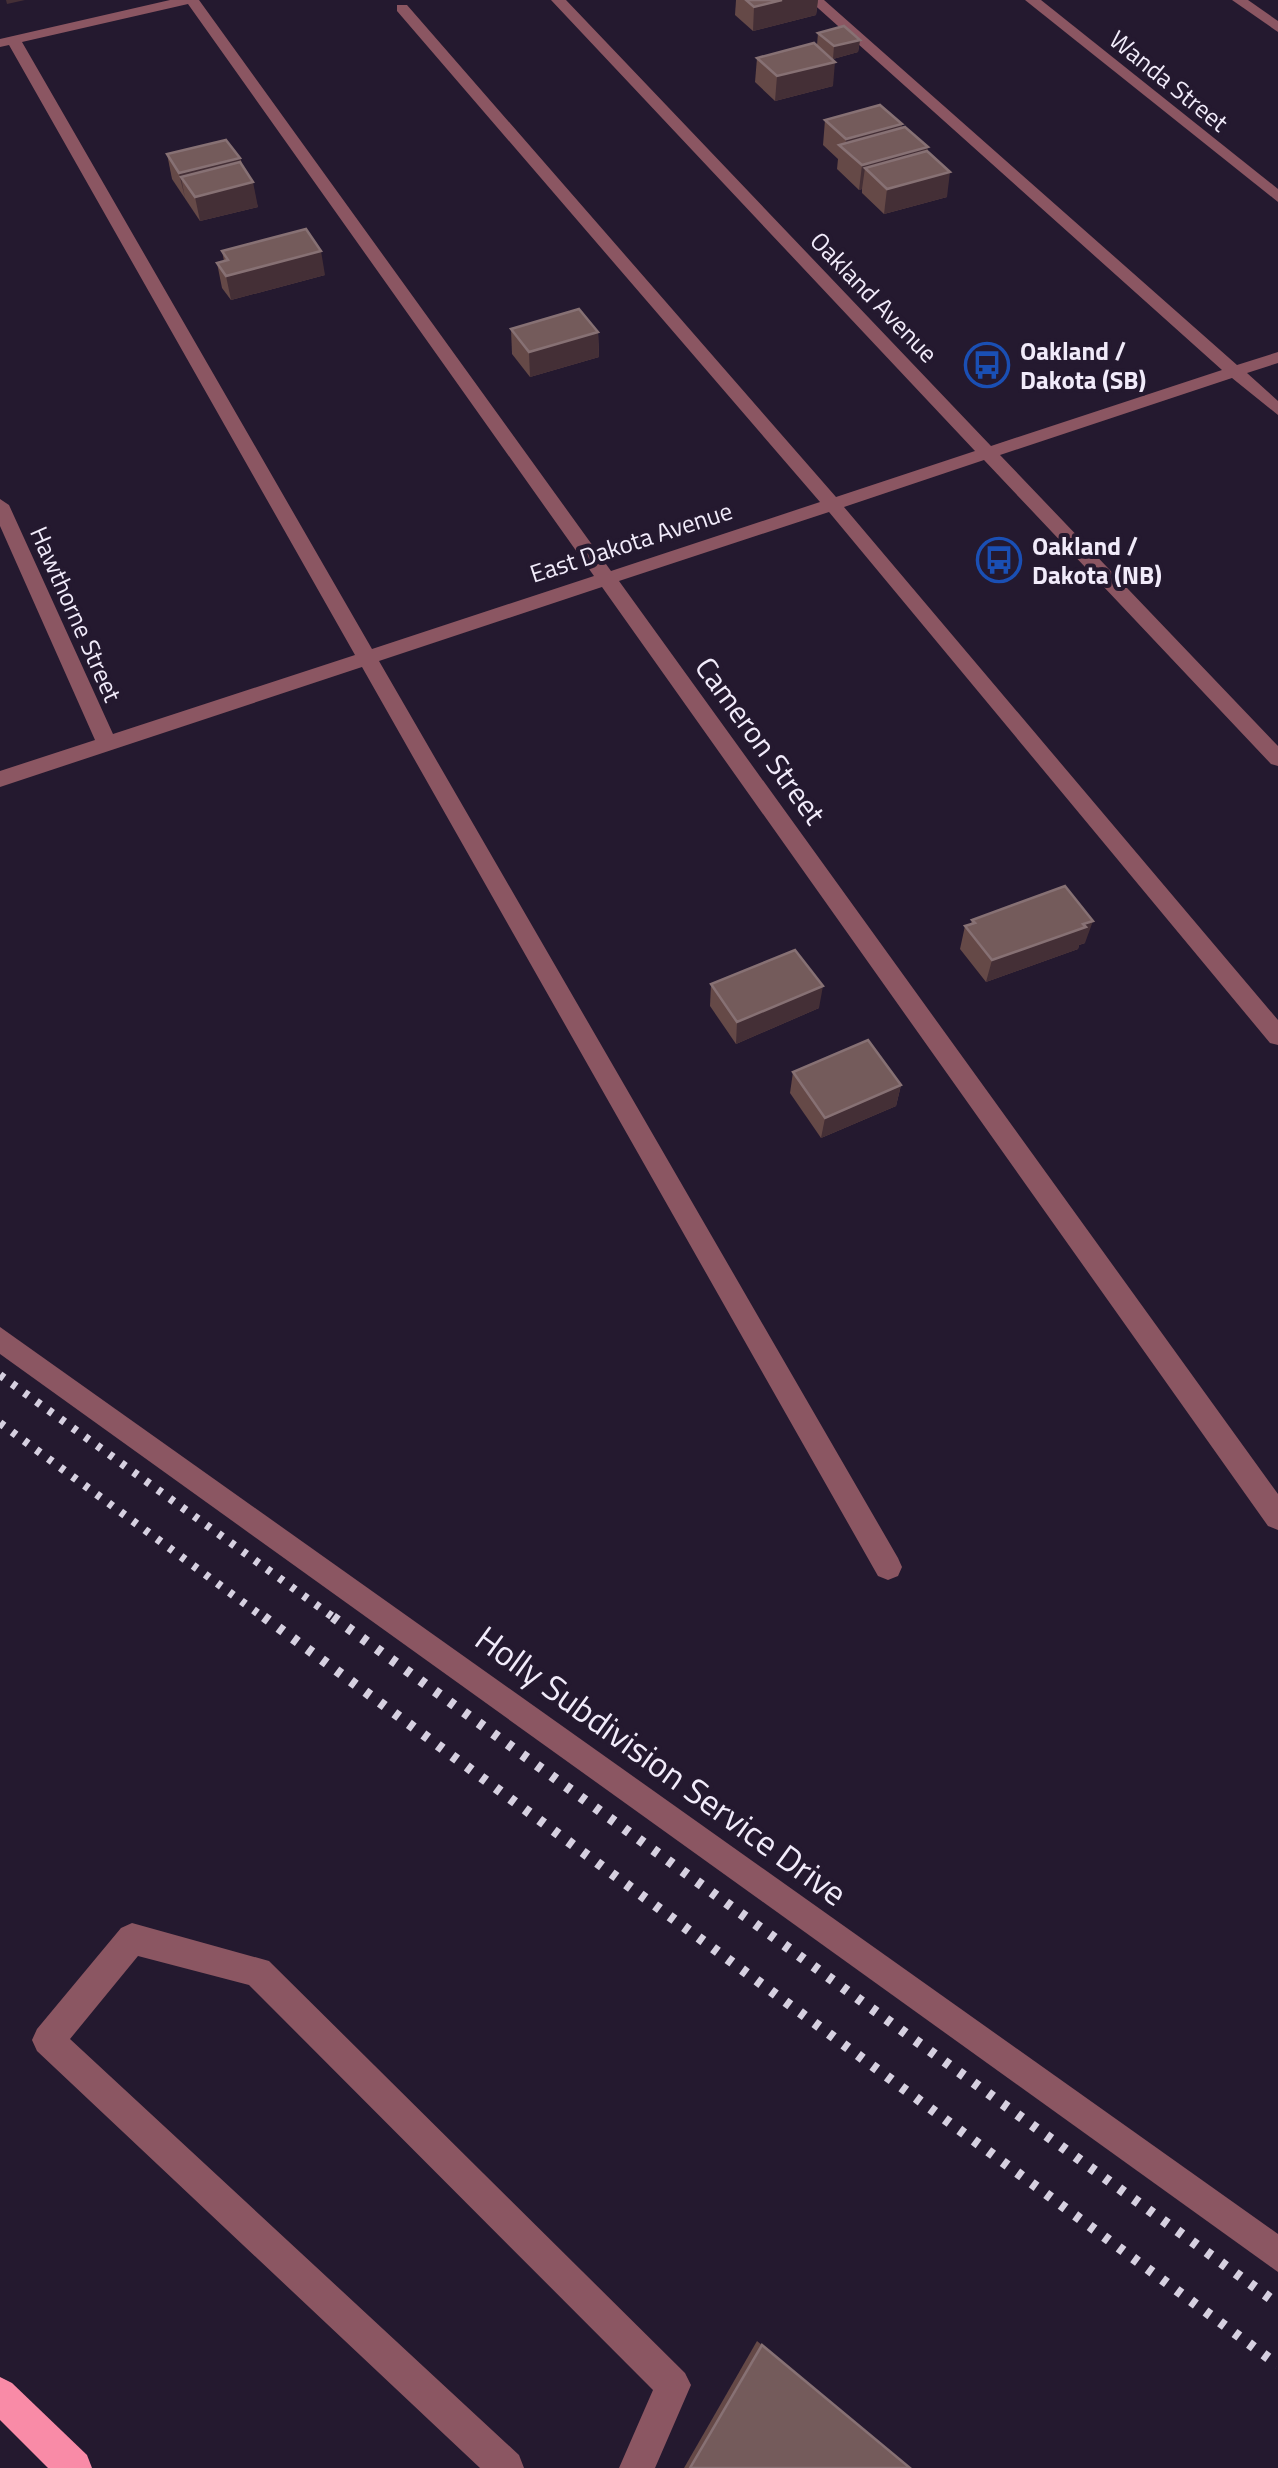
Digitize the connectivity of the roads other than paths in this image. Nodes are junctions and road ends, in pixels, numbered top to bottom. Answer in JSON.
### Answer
{"nodes":[{"id":1,"x":191,"y":0,"type":"edge"},
{"id":2,"x":558,"y":0,"type":"edge"},
{"id":3,"x":816,"y":0,"type":"edge"},
{"id":4,"x":1032,"y":0,"type":"edge"},
{"id":5,"x":1239,"y":0,"type":"edge"},
{"id":6,"x":402,"y":8,"type":"dead end"},
{"id":7,"x":1278,"y":28,"type":"edge"},
{"id":8,"x":7,"y":41,"type":"edge"},
{"id":9,"x":1278,"y":197,"type":"edge"},
{"id":10,"x":1278,"y":357,"type":"edge"},
{"id":11,"x":1235,"y":371,"type":"junction"},
{"id":12,"x":1278,"y":410,"type":"edge"},
{"id":13,"x":988,"y":452,"type":"junction"},
{"id":14,"x":832,"y":504,"type":"junction"},
{"id":15,"x":0,"y":505,"type":"edge"},
{"id":16,"x":607,"y":579,"type":"junction"},
{"id":17,"x":367,"y":658,"type":"junction"},
{"id":18,"x":107,"y":744,"type":"junction"},
{"id":19,"x":1278,"y":759,"type":"edge"},
{"id":20,"x":0,"y":778,"type":"edge"},
{"id":21,"x":1278,"y":1036,"type":"edge"},
{"id":22,"x":0,"y":1339,"type":"edge"},
{"id":23,"x":1278,"y":1517,"type":"edge"},
{"id":24,"x":888,"y":1567,"type":"dead end"},
{"id":25,"x":1278,"y":2255,"type":"edge"},
{"id":26,"x":0,"y":2395,"type":"edge"},
{"id":27,"x":74,"y":2468,"type":"edge"},
{"id":28,"x":506,"y":2468,"type":"edge"},
{"id":29,"x":637,"y":2468,"type":"edge"}],
"edges":[{"from":1,"to":8,"type":"street"},
{"from":1,"to":16,"type":"street","name":"Cameron Street"},
{"from":2,"to":13,"type":"street","name":"Oakland Avenue"},
{"from":3,"to":11,"type":"street"},
{"from":4,"to":9,"type":"street","name":"Wanda Street"},
{"from":5,"to":7,"type":"street"},
{"from":6,"to":14,"type":"street"},
{"from":8,"to":17,"type":"street"},
{"from":10,"to":11,"type":"street","name":"East Dakota Avenue"},
{"from":11,"to":12,"type":"street"},
{"from":11,"to":13,"type":"street","name":"East Dakota Avenue"},
{"from":13,"to":14,"type":"street","name":"East Dakota Avenue"},
{"from":13,"to":19,"type":"street","name":"Oakland Avenue"},
{"from":14,"to":16,"type":"street","name":"East Dakota Avenue"},
{"from":14,"to":21,"type":"street"},
{"from":15,"to":18,"type":"street","name":"Hawthorne Street"},
{"from":16,"to":17,"type":"street","name":"East Dakota Avenue"},
{"from":16,"to":23,"type":"street","name":"Cameron Street"},
{"from":17,"to":18,"type":"street","name":"East Dakota Avenue"},
{"from":17,"to":24,"type":"street"},
{"from":18,"to":20,"type":"street","name":"East Dakota Avenue"},
{"from":22,"to":25,"type":"street","name":"Holly Subdivision Service Drive"},
{"from":26,"to":27,"type":"main road"},
{"from":28,"to":29,"type":"street"}]}
